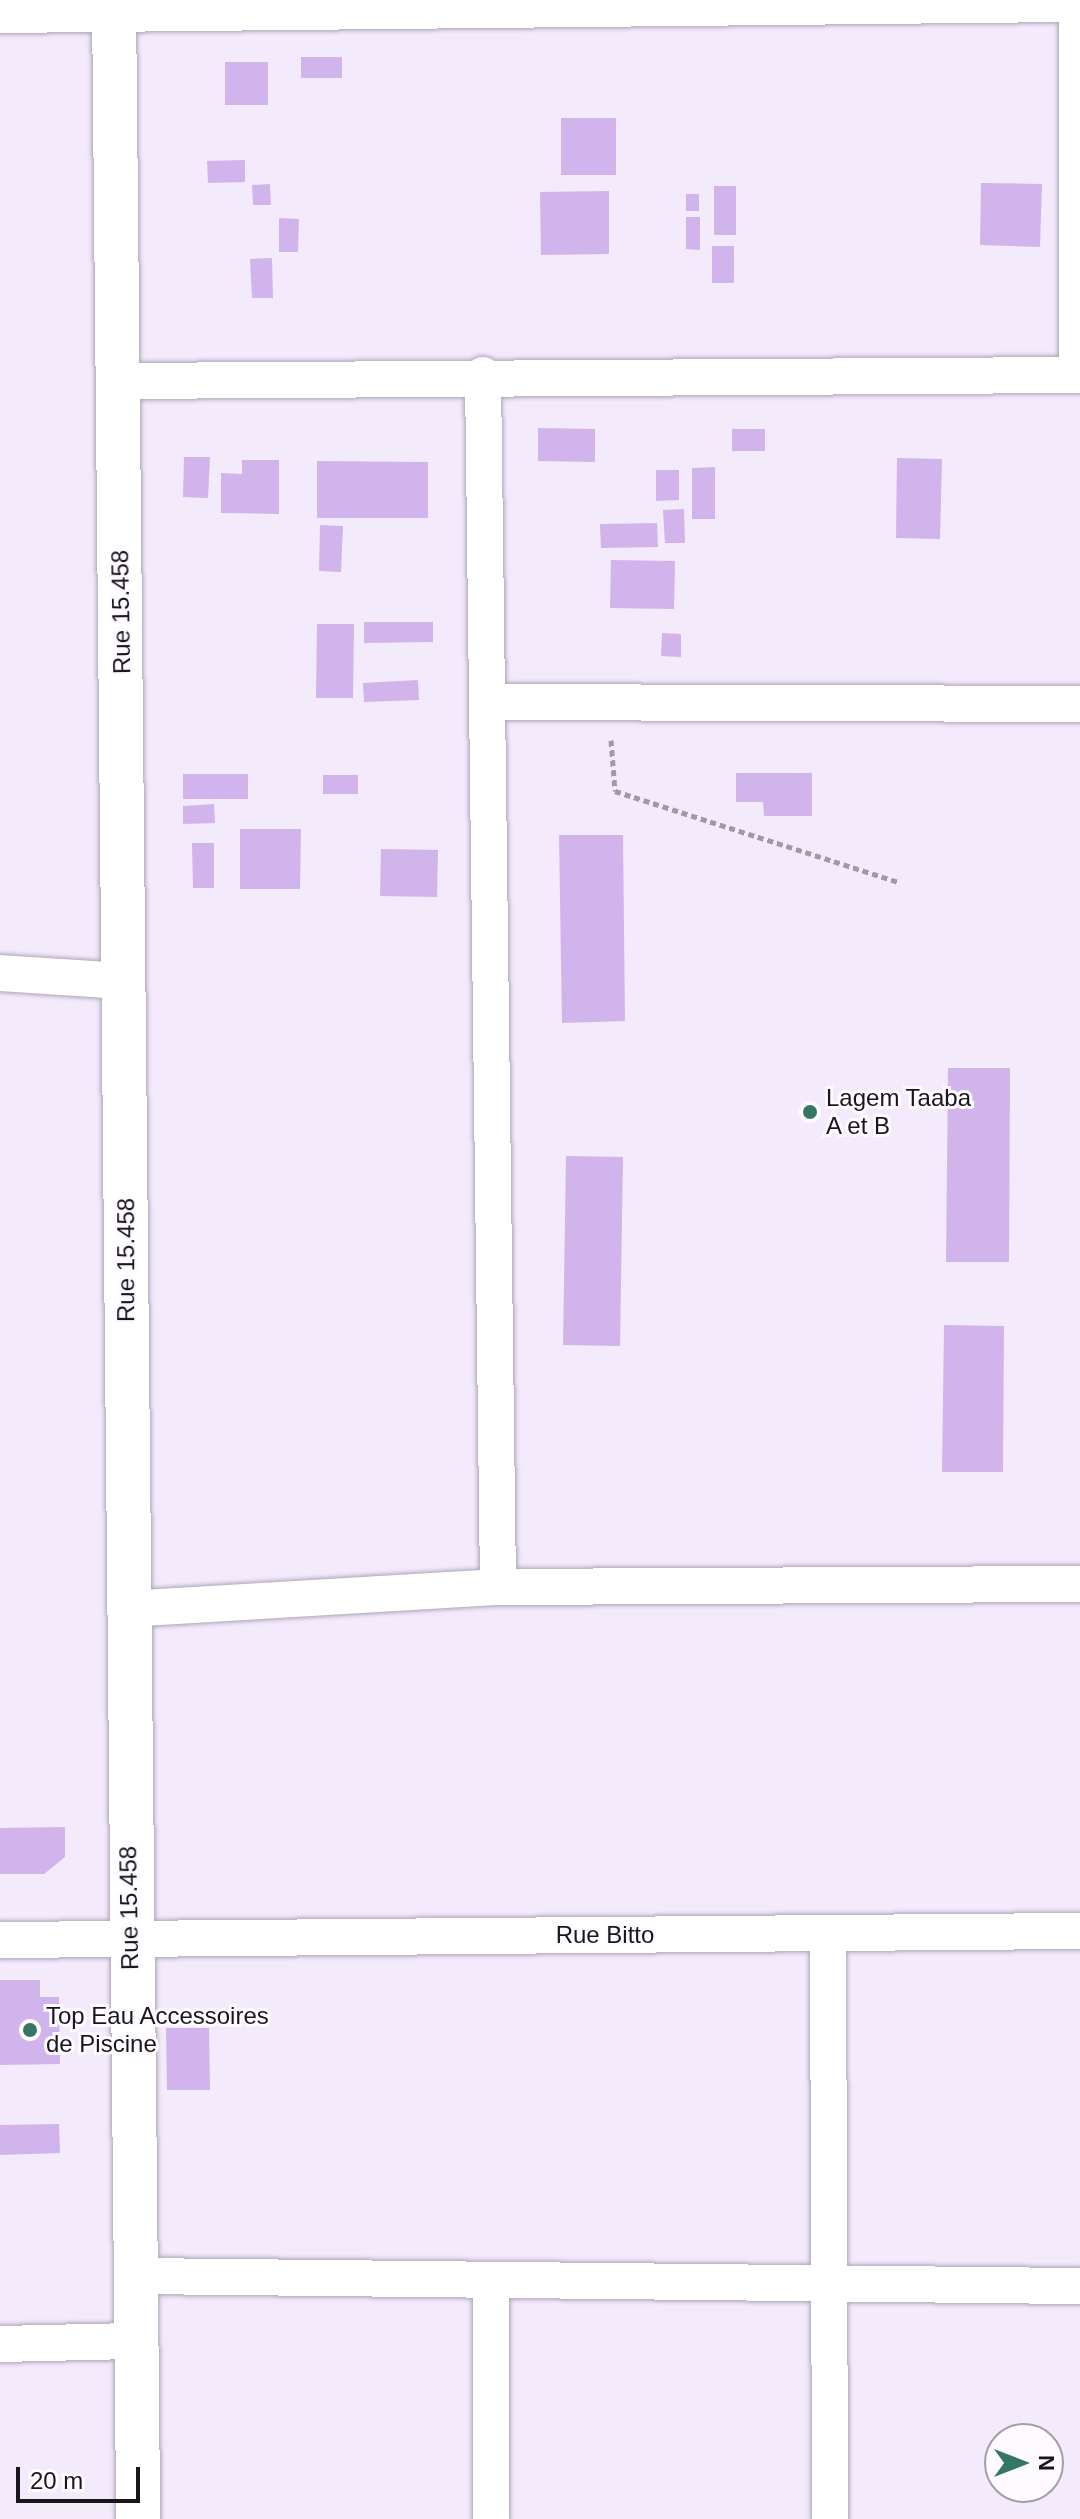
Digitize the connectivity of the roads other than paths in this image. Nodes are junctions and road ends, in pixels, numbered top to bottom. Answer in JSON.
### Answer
{"nodes":[{"id":1,"x":1077,"y":2,"type":"edge"},
{"id":2,"x":468,"y":6,"type":"edge"},
{"id":3,"x":114,"y":7,"type":"edge"},
{"id":4,"x":0,"y":15,"type":"edge"},
{"id":5,"x":483,"y":375,"type":"junction"},
{"id":6,"x":1078,"y":375,"type":"edge"},
{"id":7,"x":118,"y":381,"type":"junction"},
{"id":8,"x":489,"y":702,"type":"junction"},
{"id":9,"x":1080,"y":704,"type":"edge"},
{"id":10,"x":0,"y":973,"type":"edge"},
{"id":11,"x":125,"y":981,"type":"junction"},
{"id":12,"x":1080,"y":1584,"type":"edge"},
{"id":13,"x":498,"y":1587,"type":"junction"},
{"id":14,"x":127,"y":1609,"type":"junction"},
{"id":15,"x":1080,"y":1931,"type":"edge"},
{"id":16,"x":828,"y":1933,"type":"junction"},
{"id":17,"x":129,"y":1937,"type":"junction"},
{"id":18,"x":0,"y":1940,"type":"edge"},
{"id":19,"x":136,"y":2276,"type":"junction"},
{"id":20,"x":491,"y":2282,"type":"junction"},
{"id":21,"x":827,"y":2285,"type":"junction"},
{"id":22,"x":1080,"y":2286,"type":"edge"},
{"id":23,"x":135,"y":2341,"type":"junction"},
{"id":24,"x":0,"y":2344,"type":"edge"},
{"id":25,"x":138,"y":2519,"type":"edge"},
{"id":26,"x":491,"y":2519,"type":"edge"},
{"id":27,"x":830,"y":2519,"type":"edge"}],
"edges":[{"from":1,"to":2,"type":"street"},
{"from":1,"to":6,"type":"street"},
{"from":2,"to":3,"type":"street"},
{"from":3,"to":4,"type":"street"},
{"from":3,"to":7,"type":"main road","name":"Rue 15.458"},
{"from":5,"to":6,"type":"street"},
{"from":5,"to":7,"type":"street"},
{"from":5,"to":8,"type":"street"},
{"from":7,"to":11,"type":"main road","name":"Rue 15.458"},
{"from":8,"to":9,"type":"street"},
{"from":8,"to":13,"type":"street"},
{"from":10,"to":11,"type":"street"},
{"from":11,"to":14,"type":"main road","name":"Rue 15.458"},
{"from":12,"to":13,"type":"street"},
{"from":13,"to":14,"type":"street"},
{"from":14,"to":17,"type":"main road","name":"Rue 15.458"},
{"from":15,"to":16,"type":"street","name":"Rue Bitto"},
{"from":16,"to":17,"type":"street","name":"Rue Bitto"},
{"from":16,"to":21,"type":"street"},
{"from":17,"to":18,"type":"street","name":"Rue Bitto"},
{"from":17,"to":19,"type":"main road","name":"Rue 15.458"},
{"from":19,"to":20,"type":"street"},
{"from":19,"to":23,"type":"main road","name":"Rue 15.458"},
{"from":20,"to":21,"type":"street"},
{"from":20,"to":26,"type":"street"},
{"from":21,"to":22,"type":"street"},
{"from":21,"to":27,"type":"street"},
{"from":23,"to":24,"type":"street"},
{"from":23,"to":25,"type":"main road","name":"Rue 15.458"}]}
